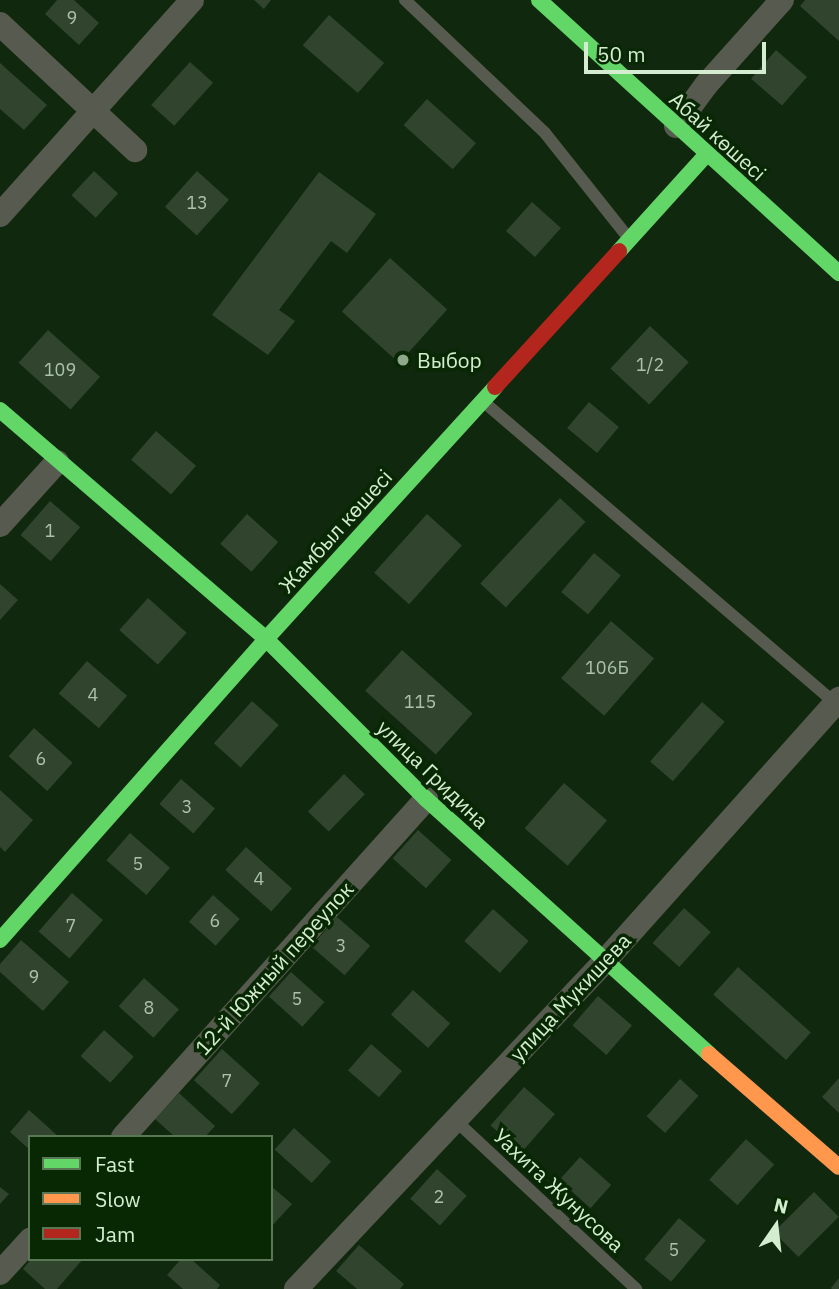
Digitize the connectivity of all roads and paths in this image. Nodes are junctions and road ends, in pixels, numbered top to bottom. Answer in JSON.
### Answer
{"nodes":[{"id":1,"x":192,"y":0,"type":"edge"},
{"id":2,"x":405,"y":0,"type":"edge"},
{"id":3,"x":539,"y":0,"type":"edge"},
{"id":4,"x":782,"y":0,"type":"edge"},
{"id":5,"x":0,"y":24,"type":"edge"},
{"id":6,"x":94,"y":110,"type":"junction"},
{"id":7,"x":676,"y":125,"type":"junction"},
{"id":8,"x":135,"y":150,"type":"dead end"},
{"id":9,"x":706,"y":154,"type":"junction"},
{"id":10,"x":0,"y":215,"type":"edge"},
{"id":11,"x":629,"y":239,"type":"junction"},
{"id":12,"x":839,"y":273,"type":"edge"},
{"id":13,"x":482,"y":400,"type":"junction"},
{"id":14,"x":0,"y":410,"type":"edge"},
{"id":15,"x":57,"y":463,"type":"junction"},
{"id":16,"x":0,"y":525,"type":"edge"},
{"id":17,"x":266,"y":639,"type":"junction"},
{"id":18,"x":837,"y":701,"type":"edge"},
{"id":19,"x":426,"y":799,"type":"junction"},
{"id":20,"x":0,"y":940,"type":"edge"},
{"id":21,"x":604,"y":962,"type":"junction"},
{"id":22,"x":455,"y":1120,"type":"junction"},
{"id":23,"x":125,"y":1135,"type":"edge"},
{"id":24,"x":839,"y":1167,"type":"edge"},
{"id":25,"x":28,"y":1242,"type":"edge"},
{"id":26,"x":0,"y":1273,"type":"edge"},
{"id":27,"x":300,"y":1288,"type":"edge"},
{"id":28,"x":636,"y":1289,"type":"edge"}],
"edges":[{"from":1,"to":6,"type":"street"},
{"from":2,"to":11,"type":"lane"},
{"from":3,"to":7,"type":"street","name":"Абай көшесі"},
{"from":4,"to":7,"type":"street"},
{"from":5,"to":6,"type":"street"},
{"from":6,"to":8,"type":"street"},
{"from":6,"to":10,"type":"street"},
{"from":7,"to":9,"type":"street","name":"Абай көшесі"},
{"from":9,"to":11,"type":"street","name":"Жамбыл көшесі"},
{"from":9,"to":12,"type":"street","name":"Абай көшесі"},
{"from":11,"to":13,"type":"street","name":"Жамбыл көшесі"},
{"from":13,"to":17,"type":"street","name":"Жамбыл көшесі"},
{"from":13,"to":18,"type":"lane"},
{"from":14,"to":15,"type":"street","name":"улица Гридина"},
{"from":15,"to":16,"type":"street"},
{"from":15,"to":17,"type":"street","name":"улица Гридина"},
{"from":17,"to":19,"type":"street","name":"улица Гридина"},
{"from":17,"to":20,"type":"street","name":"Жамбыл көшесі"},
{"from":18,"to":21,"type":"street","name":"улица Мукишева"},
{"from":19,"to":21,"type":"street","name":"улица Гридина"},
{"from":19,"to":23,"type":"street","name":"12-й Южный переулок"},
{"from":21,"to":22,"type":"street","name":"улица Мукишева"},
{"from":21,"to":24,"type":"street","name":"улица Гридина"},
{"from":22,"to":27,"type":"street","name":"улица Мукишева"},
{"from":22,"to":28,"type":"lane","name":"Уахита Жунусова"},
{"from":25,"to":26,"type":"street"}]}
